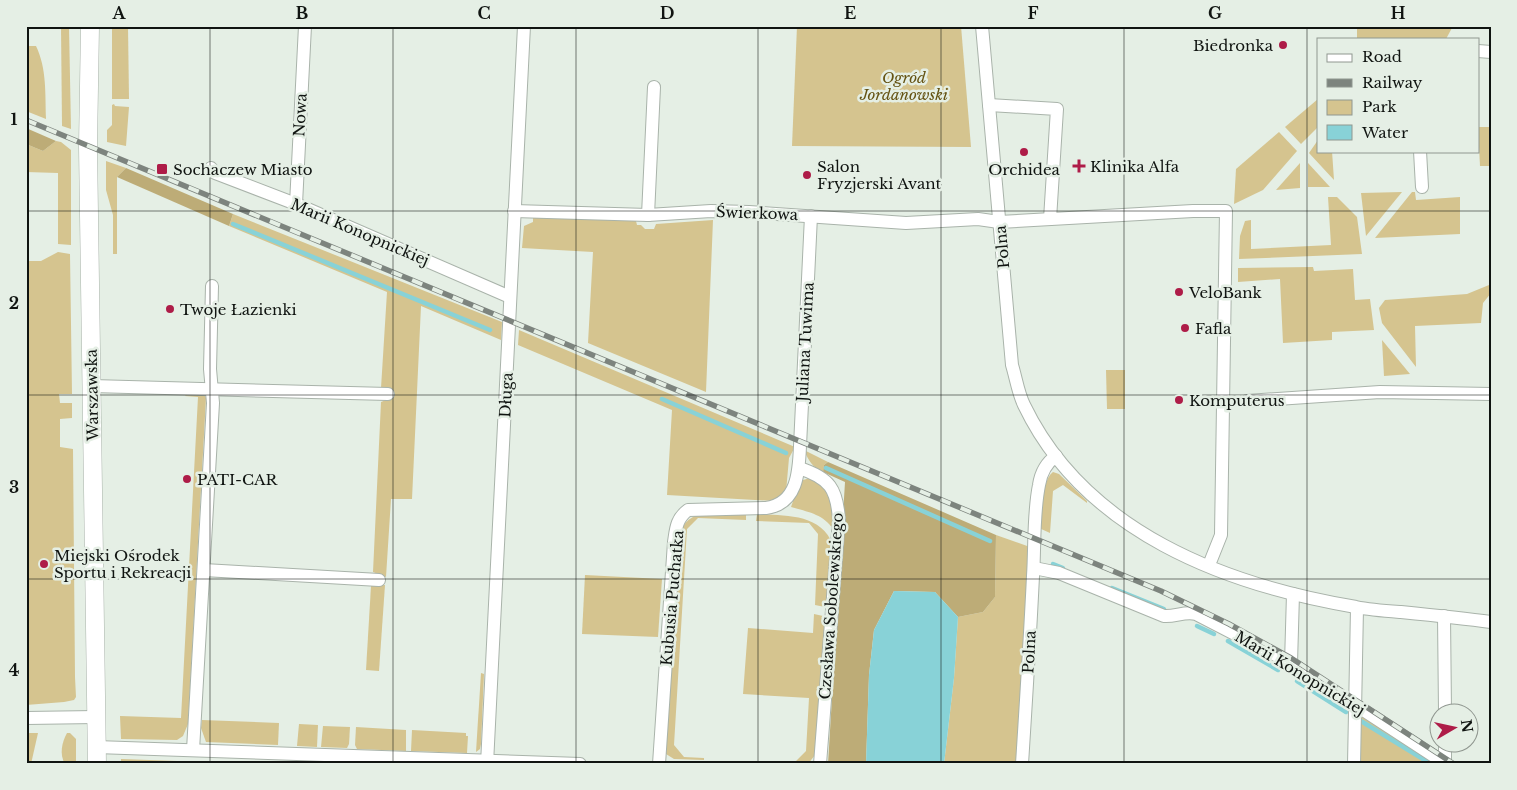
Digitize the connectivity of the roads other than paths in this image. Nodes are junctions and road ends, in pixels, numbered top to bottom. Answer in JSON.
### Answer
{"nodes":[{"id":1,"x":90,"y":26,"type":"edge"},
{"id":2,"x":305,"y":26,"type":"edge"},
{"id":3,"x":524,"y":26,"type":"edge"},
{"id":4,"x":982,"y":26,"type":"edge"},
{"id":5,"x":654,"y":87,"type":"dead end"},
{"id":6,"x":989,"y":105,"type":"junction"},
{"id":7,"x":1420,"y":152,"type":"edge"},
{"id":8,"x":211,"y":168,"type":"dead end"},
{"id":9,"x":1422,"y":188,"type":"dead end"},
{"id":10,"x":296,"y":204,"type":"junction"},
{"id":11,"x":514,"y":211,"type":"junction"},
{"id":12,"x":648,"y":215,"type":"junction"},
{"id":13,"x":811,"y":216,"type":"junction"},
{"id":14,"x":1050,"y":219,"type":"junction"},
{"id":15,"x":1000,"y":222,"type":"junction"},
{"id":16,"x":212,"y":286,"type":"dead end"},
{"id":17,"x":510,"y":297,"type":"junction"},
{"id":18,"x":92,"y":386,"type":"junction"},
{"id":19,"x":213,"y":389,"type":"junction"},
{"id":20,"x":388,"y":394,"type":"dead end"},
{"id":21,"x":1491,"y":394,"type":"edge"},
{"id":22,"x":1247,"y":401,"type":"dead end"},
{"id":23,"x":1056,"y":456,"type":"junction"},
{"id":24,"x":799,"y":468,"type":"junction"},
{"id":25,"x":1209,"y":564,"type":"junction"},
{"id":26,"x":1034,"y":568,"type":"junction"},
{"id":27,"x":204,"y":570,"type":"junction"},
{"id":28,"x":379,"y":580,"type":"dead end"},
{"id":29,"x":1293,"y":594,"type":"junction"},
{"id":30,"x":1357,"y":608,"type":"junction"},
{"id":31,"x":1444,"y":616,"type":"junction"},
{"id":32,"x":1491,"y":622,"type":"edge"},
{"id":33,"x":1291,"y":663,"type":"junction"},
{"id":34,"x":1445,"y":702,"type":"edge"},
{"id":35,"x":1354,"y":704,"type":"junction"},
{"id":36,"x":96,"y":717,"type":"junction"},
{"id":37,"x":26,"y":718,"type":"edge"},
{"id":38,"x":193,"y":750,"type":"junction"},
{"id":39,"x":96,"y":755,"type":"edge"},
{"id":40,"x":277,"y":758,"type":"edge"},
{"id":41,"x":487,"y":762,"type":"edge"},
{"id":42,"x":580,"y":764,"type":"edge"},
{"id":43,"x":659,"y":764,"type":"edge"},
{"id":44,"x":820,"y":764,"type":"edge"},
{"id":45,"x":1022,"y":764,"type":"edge"},
{"id":46,"x":1354,"y":764,"type":"edge"},
{"id":47,"x":1445,"y":764,"type":"edge"}],
"edges":[{"from":1,"to":18,"type":"street","name":"Warszawska"},
{"from":2,"to":10,"type":"street","name":"Nowa"},
{"from":3,"to":11,"type":"street","name":"Długa"},
{"from":4,"to":6,"type":"street","name":"Polna"},
{"from":5,"to":12,"type":"street"},
{"from":6,"to":14,"type":"street"},
{"from":6,"to":15,"type":"street","name":"Polna"},
{"from":7,"to":9,"type":"street"},
{"from":8,"to":10,"type":"street","name":"Marii Konopnickiej"},
{"from":10,"to":17,"type":"street","name":"Marii Konopnickiej"},
{"from":11,"to":12,"type":"street","name":"Świerkowa"},
{"from":11,"to":17,"type":"street","name":"Długa"},
{"from":12,"to":13,"type":"street","name":"Świerkowa"},
{"from":13,"to":15,"type":"street","name":"Świerkowa"},
{"from":13,"to":24,"type":"street","name":"Juliana Tuwima"},
{"from":14,"to":15,"type":"street","name":"Świerkowa"},
{"from":14,"to":25,"type":"street","name":"Świerkowa"},
{"from":15,"to":23,"type":"street","name":"Polna"},
{"from":16,"to":19,"type":"street"},
{"from":17,"to":41,"type":"street","name":"Długa"},
{"from":18,"to":19,"type":"street"},
{"from":18,"to":36,"type":"street","name":"Warszawska"},
{"from":19,"to":20,"type":"street"},
{"from":19,"to":27,"type":"street"},
{"from":21,"to":22,"type":"street"},
{"from":23,"to":25,"type":"street","name":"Polna"},
{"from":23,"to":26,"type":"street","name":"Polna"},
{"from":24,"to":43,"type":"street","name":"Kubusia Puchatka"},
{"from":24,"to":44,"type":"street","name":"Czesława Sobolewskiego"},
{"from":25,"to":29,"type":"street","name":"Polna"},
{"from":26,"to":33,"type":"street","name":"Marii Konopnickiej"},
{"from":26,"to":45,"type":"street","name":"Polna"},
{"from":27,"to":28,"type":"street"},
{"from":27,"to":38,"type":"street"},
{"from":29,"to":30,"type":"street","name":"Polna"},
{"from":29,"to":33,"type":"street"},
{"from":30,"to":31,"type":"street","name":"Polna"},
{"from":30,"to":35,"type":"street"},
{"from":31,"to":32,"type":"street","name":"Polna"},
{"from":31,"to":34,"type":"street"},
{"from":33,"to":35,"type":"street","name":"Marii Konopnickiej"},
{"from":35,"to":46,"type":"street"},
{"from":35,"to":47,"type":"street","name":"Marii Konopnickiej"},
{"from":36,"to":37,"type":"street"},
{"from":36,"to":39,"type":"street","name":"Warszawska"},
{"from":38,"to":39,"type":"street"},
{"from":38,"to":40,"type":"street"},
{"from":40,"to":41,"type":"street"},
{"from":41,"to":42,"type":"street"}]}
